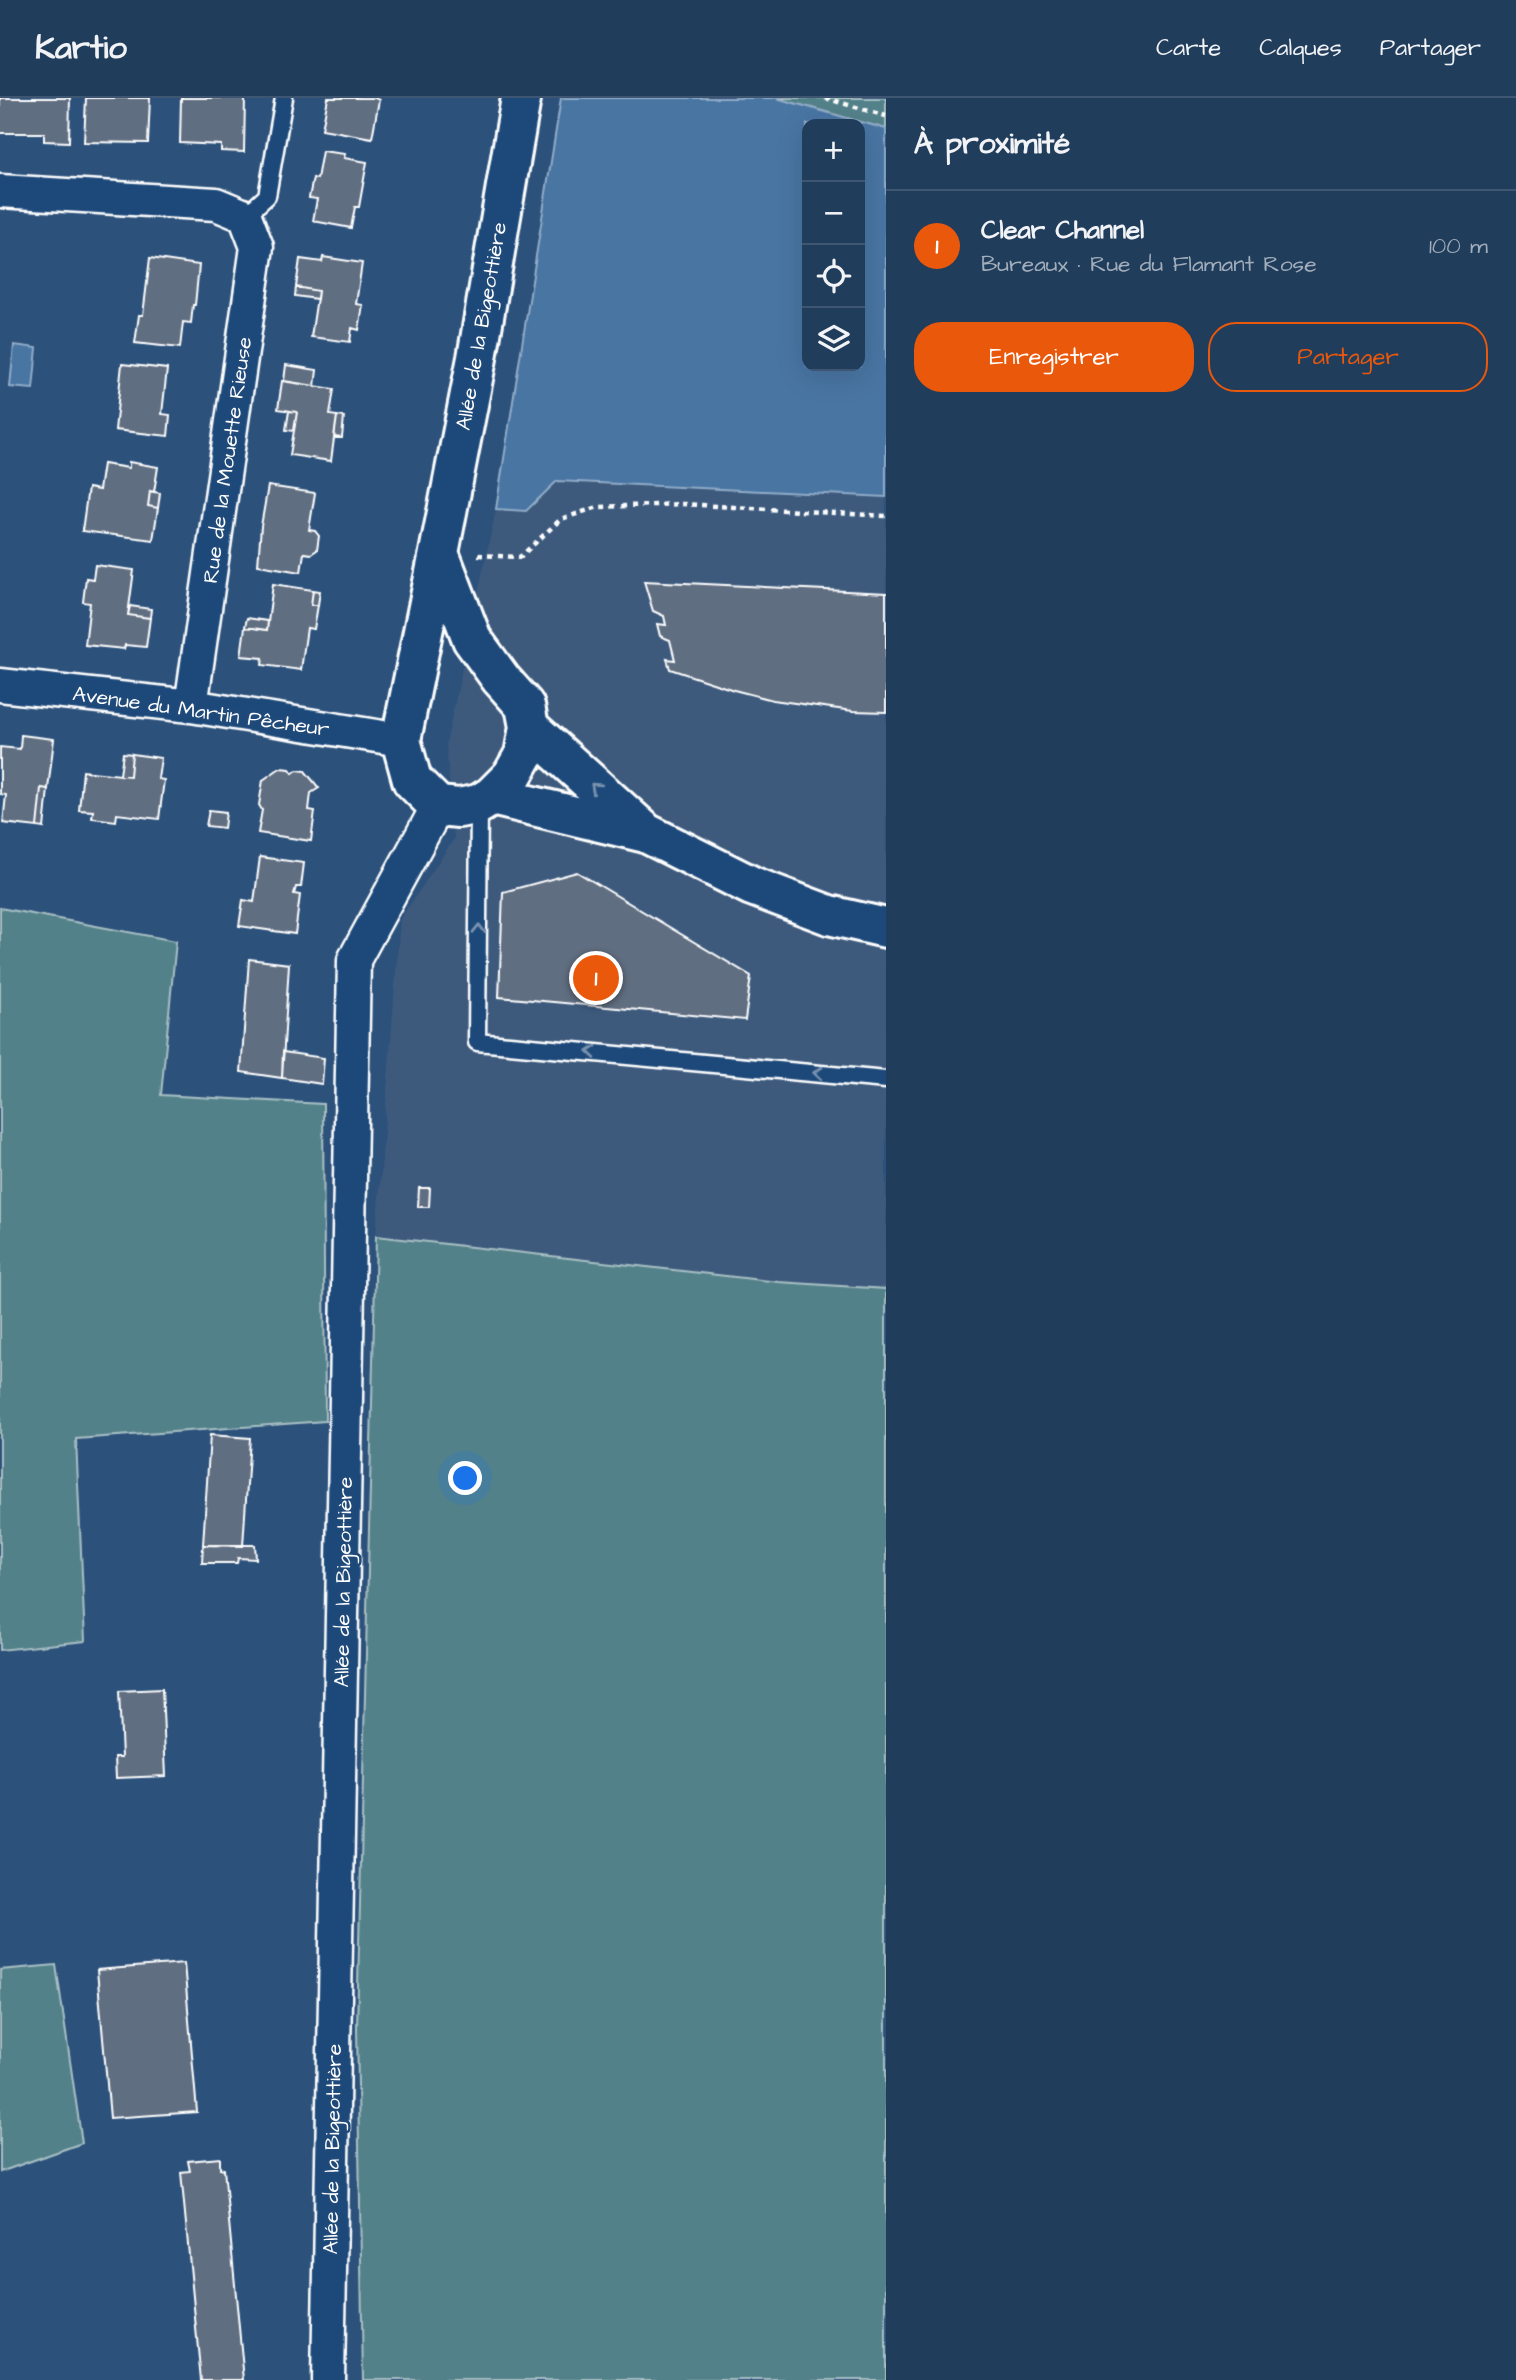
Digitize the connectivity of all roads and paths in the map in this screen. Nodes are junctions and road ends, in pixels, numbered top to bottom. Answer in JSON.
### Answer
{"nodes":[{"id":1,"x":284,"y":98,"type":"edge"},
{"id":2,"x":521,"y":98,"type":"edge"},
{"id":3,"x":825,"y":98,"type":"edge"},
{"id":4,"x":886,"y":116,"type":"edge"},
{"id":5,"x":0,"y":191,"type":"edge"},
{"id":6,"x":244,"y":216,"type":"junction"},
{"id":7,"x":886,"y":516,"type":"edge"},
{"id":8,"x":439,"y":553,"type":"junction"},
{"id":9,"x":0,"y":685,"type":"edge"},
{"id":10,"x":191,"y":706,"type":"junction"},
{"id":11,"x":529,"y":727,"type":"junction"},
{"id":12,"x":401,"y":740,"type":"junction"},
{"id":13,"x":486,"y":800,"type":"junction"},
{"id":14,"x":438,"y":806,"type":"junction"},
{"id":15,"x":646,"y":833,"type":"junction"},
{"id":16,"x":886,"y":928,"type":"edge"},
{"id":17,"x":886,"y":1080,"type":"edge"},
{"id":18,"x":328,"y":2380,"type":"edge"}],
"edges":[{"from":1,"to":6,"type":"lane"},
{"from":2,"to":8,"type":"main road","name":"Allée de la Bigeottière"},
{"from":3,"to":4,"type":"path"},
{"from":5,"to":6,"type":"street"},
{"from":6,"to":10,"type":"street","name":"Rue de la Mouette Rieuse"},
{"from":7,"to":8,"type":"path"},
{"from":8,"to":11,"type":"main road"},
{"from":8,"to":12,"type":"main road","name":"Allée de la Bigeottière"},
{"from":9,"to":10,"type":"street","name":"Avenue du Martin Pêcheur"},
{"from":10,"to":12,"type":"street","name":"Avenue du Martin Pêcheur"},
{"from":11,"to":13,"type":"main road"},
{"from":15,"to":11,"type":"main road","one_way":true},
{"from":12,"to":14,"type":"main road"},
{"from":13,"to":14,"type":"main road"},
{"from":13,"to":15,"type":"main road"},
{"from":17,"to":13,"type":"lane","one_way":true},
{"from":14,"to":18,"type":"street","name":"Allée de la Bigeottière"},
{"from":15,"to":16,"type":"main road"}]}
